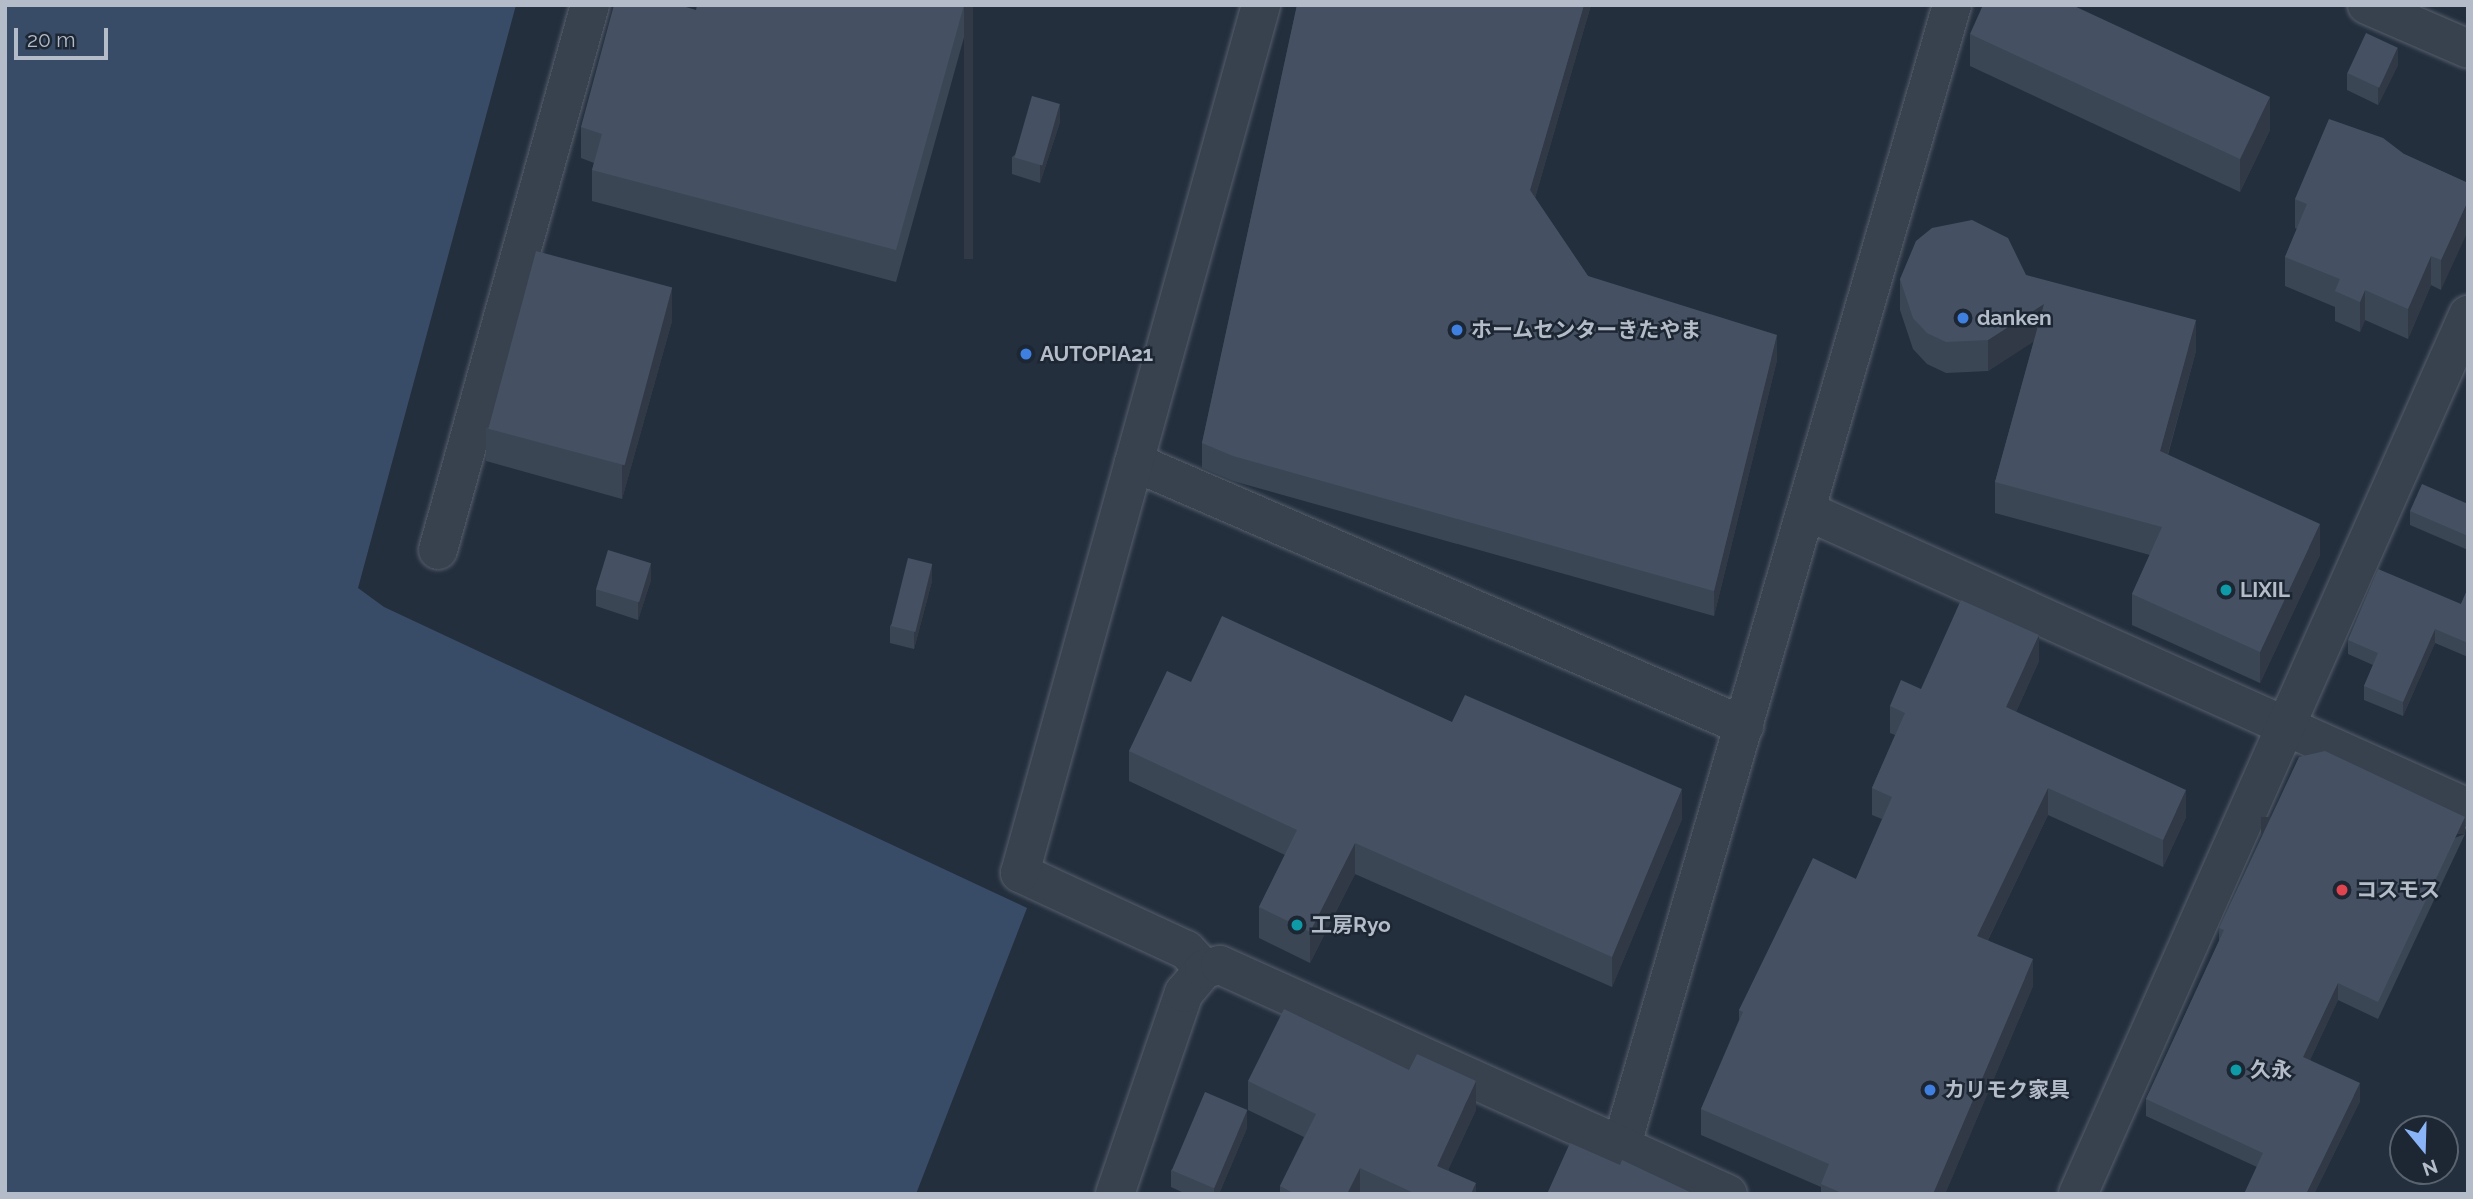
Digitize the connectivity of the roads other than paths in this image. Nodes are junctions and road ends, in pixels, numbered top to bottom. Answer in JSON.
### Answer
{"nodes":[{"id":1,"x":590,"y":5,"type":"edge"},
{"id":2,"x":1261,"y":5,"type":"edge"},
{"id":3,"x":1952,"y":5,"type":"edge"},
{"id":4,"x":2367,"y":5,"type":"edge"},
{"id":5,"x":2468,"y":49,"type":"edge"},
{"id":6,"x":2468,"y":315,"type":"edge"},
{"id":7,"x":1134,"y":462,"type":"junction"},
{"id":8,"x":1807,"y":511,"type":"junction"},
{"id":9,"x":438,"y":550,"type":"dead end"},
{"id":10,"x":2285,"y":725,"type":"junction"},
{"id":11,"x":1744,"y":726,"type":"junction"},
{"id":12,"x":2468,"y":808,"type":"edge"},
{"id":13,"x":1204,"y":969,"type":"junction"},
{"id":14,"x":1622,"y":1144,"type":"junction"},
{"id":15,"x":1115,"y":1194,"type":"edge"},
{"id":16,"x":1728,"y":1194,"type":"edge"},
{"id":17,"x":2078,"y":1194,"type":"edge"}],
"edges":[{"from":1,"to":9,"type":"street"},
{"from":2,"to":7,"type":"street"},
{"from":3,"to":8,"type":"street"},
{"from":4,"to":5,"type":"street"},
{"from":6,"to":10,"type":"street"},
{"from":7,"to":11,"type":"street"},
{"from":7,"to":13,"type":"street"},
{"from":8,"to":10,"type":"street"},
{"from":8,"to":11,"type":"street"},
{"from":10,"to":12,"type":"street"},
{"from":10,"to":17,"type":"street"},
{"from":11,"to":14,"type":"street"},
{"from":13,"to":14,"type":"street"},
{"from":13,"to":15,"type":"street"},
{"from":14,"to":16,"type":"street"}]}
